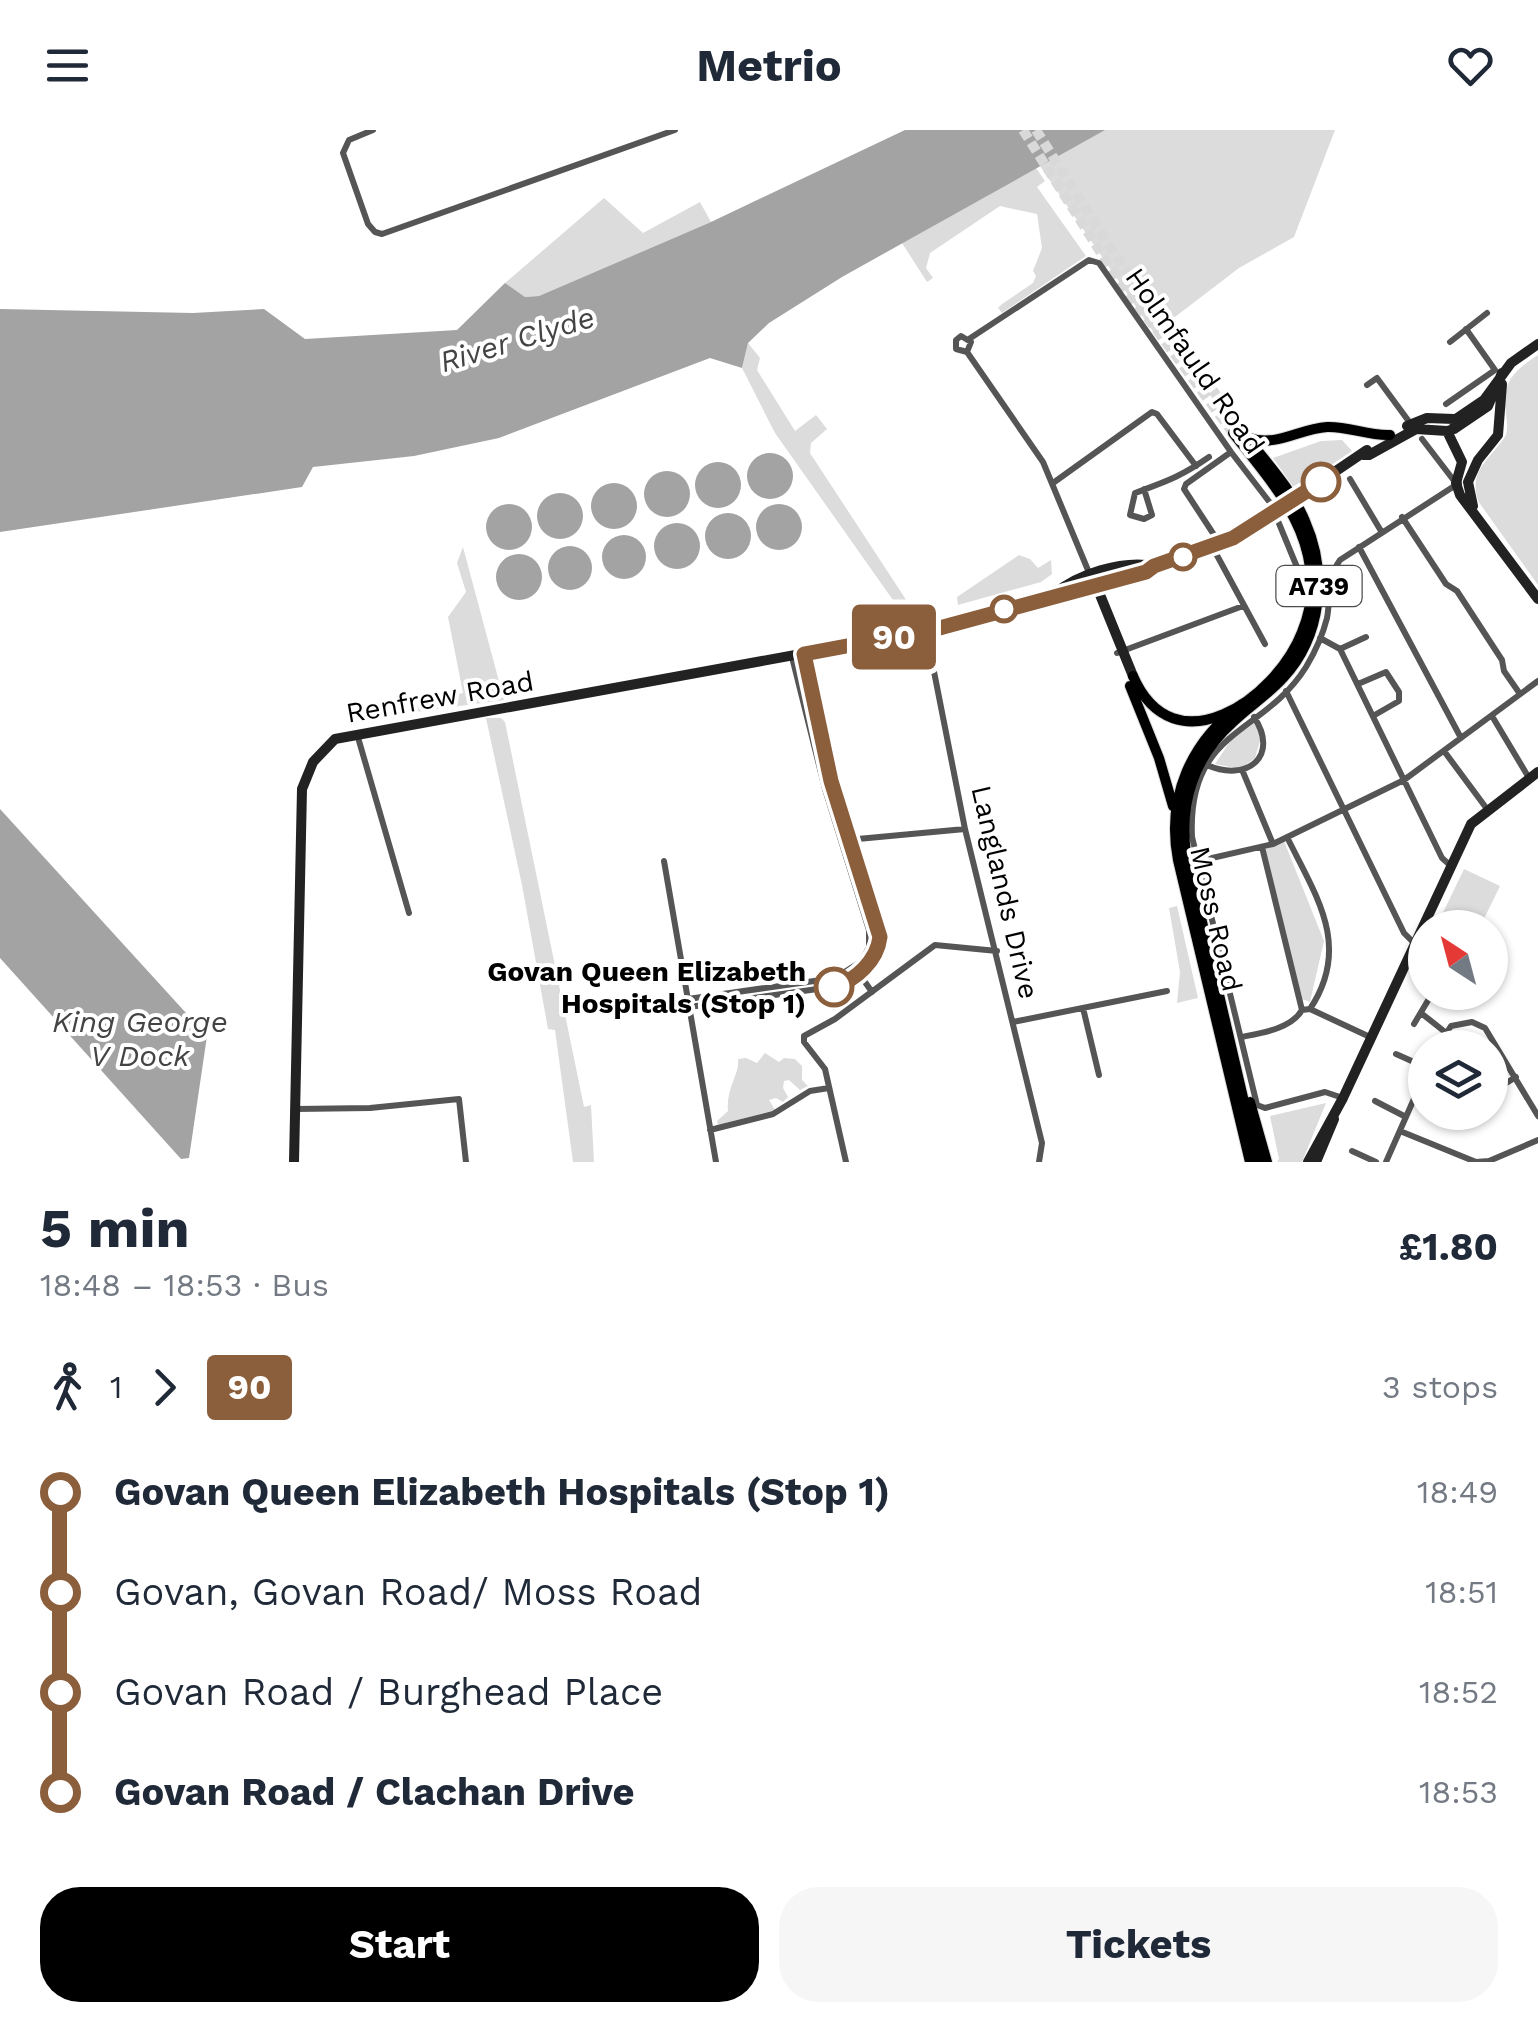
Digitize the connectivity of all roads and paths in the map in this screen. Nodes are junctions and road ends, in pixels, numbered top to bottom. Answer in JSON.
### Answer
{"nodes":[{"id":1,"x":374,"y":130,"type":"edge"},
{"id":2,"x":675,"y":130,"type":"edge"},
{"id":3,"x":1487,"y":313,"type":"dead end"},
{"id":4,"x":1466,"y":329,"type":"junction"},
{"id":5,"x":969,"y":339,"type":"junction"},
{"id":6,"x":1450,"y":342,"type":"dead end"},
{"id":7,"x":1538,"y":344,"type":"edge"},
{"id":8,"x":967,"y":352,"type":"junction"},
{"id":9,"x":1498,"y":372,"type":"junction"},
{"id":10,"x":1366,"y":385,"type":"dead end"},
{"id":11,"x":1460,"y":395,"type":"junction"},
{"id":12,"x":1488,"y":400,"type":"junction"},
{"id":13,"x":1446,"y":404,"type":"dead end"},
{"id":14,"x":1470,"y":410,"type":"junction"},
{"id":15,"x":1500,"y":411,"type":"junction"},
{"id":16,"x":1454,"y":420,"type":"junction"},
{"id":17,"x":1416,"y":431,"type":"junction"},
{"id":18,"x":1447,"y":432,"type":"junction"},
{"id":19,"x":1240,"y":433,"type":"junction"},
{"id":20,"x":1390,"y":435,"type":"junction"},
{"id":21,"x":1437,"y":444,"type":"dead end"},
{"id":22,"x":1454,"y":446,"type":"junction"},
{"id":23,"x":1489,"y":446,"type":"junction"},
{"id":24,"x":1430,"y":449,"type":"junction"},
{"id":25,"x":1231,"y":452,"type":"junction"},
{"id":26,"x":1363,"y":455,"type":"junction"},
{"id":27,"x":1209,"y":457,"type":"dead end"},
{"id":28,"x":1196,"y":466,"type":"junction"},
{"id":29,"x":1350,"y":479,"type":"dead end"},
{"id":30,"x":1052,"y":483,"type":"junction"},
{"id":31,"x":1462,"y":483,"type":"junction"},
{"id":32,"x":1144,"y":490,"type":"junction"},
{"id":33,"x":1278,"y":510,"type":"junction"},
{"id":34,"x":1402,"y":517,"type":"junction"},
{"id":35,"x":1381,"y":531,"type":"junction"},
{"id":36,"x":1215,"y":542,"type":"junction"},
{"id":37,"x":1359,"y":547,"type":"junction"},
{"id":38,"x":1299,"y":572,"type":"dead end"},
{"id":39,"x":1090,"y":584,"type":"junction"},
{"id":40,"x":1048,"y":598,"type":"junction"},
{"id":41,"x":1538,"y":599,"type":"edge"},
{"id":42,"x":1242,"y":606,"type":"junction"},
{"id":43,"x":926,"y":631,"type":"junction"},
{"id":44,"x":1366,"y":636,"type":"dead end"},
{"id":45,"x":1320,"y":638,"type":"junction"},
{"id":46,"x":1265,"y":644,"type":"dead end"},
{"id":47,"x":1340,"y":650,"type":"junction"},
{"id":48,"x":1119,"y":652,"type":"junction"},
{"id":49,"x":798,"y":656,"type":"junction"},
{"id":50,"x":1130,"y":677,"type":"junction"},
{"id":51,"x":1538,"y":681,"type":"edge"},
{"id":52,"x":1358,"y":684,"type":"junction"},
{"id":53,"x":1286,"y":691,"type":"junction"},
{"id":54,"x":1520,"y":694,"type":"junction"},
{"id":55,"x":1242,"y":704,"type":"junction"},
{"id":56,"x":1373,"y":716,"type":"junction"},
{"id":57,"x":1492,"y":716,"type":"junction"},
{"id":58,"x":1254,"y":717,"type":"junction"},
{"id":59,"x":357,"y":733,"type":"junction"},
{"id":60,"x":1461,"y":738,"type":"junction"},
{"id":61,"x":1444,"y":751,"type":"junction"},
{"id":62,"x":1208,"y":765,"type":"junction"},
{"id":63,"x":1243,"y":772,"type":"junction"},
{"id":64,"x":1534,"y":775,"type":"edge"},
{"id":65,"x":1404,"y":780,"type":"junction"},
{"id":66,"x":1343,"y":810,"type":"junction"},
{"id":67,"x":1487,"y":810,"type":"junction"},
{"id":68,"x":1175,"y":817,"type":"junction"},
{"id":69,"x":965,"y":829,"type":"junction"},
{"id":70,"x":1286,"y":837,"type":"junction"},
{"id":71,"x":845,"y":841,"type":"junction"},
{"id":72,"x":1272,"y":844,"type":"junction"},
{"id":73,"x":1262,"y":848,"type":"junction"},
{"id":74,"x":1199,"y":861,"type":"junction"},
{"id":75,"x":664,"y":862,"type":"dead end"},
{"id":76,"x":1451,"y":866,"type":"junction"},
{"id":77,"x":1430,"y":910,"type":"edge"},
{"id":78,"x":409,"y":913,"type":"dead end"},
{"id":79,"x":1408,"y":938,"type":"edge"},
{"id":80,"x":997,"y":951,"type":"junction"},
{"id":81,"x":1408,"y":956,"type":"edge"},
{"id":82,"x":857,"y":970,"type":"junction"},
{"id":83,"x":1167,"y":991,"type":"dead end"},
{"id":84,"x":872,"y":992,"type":"junction"},
{"id":85,"x":689,"y":1003,"type":"junction"},
{"id":86,"x":1083,"y":1008,"type":"junction"},
{"id":87,"x":1306,"y":1009,"type":"junction"},
{"id":88,"x":1423,"y":1010,"type":"edge"},
{"id":89,"x":1421,"y":1013,"type":"junction"},
{"id":90,"x":1013,"y":1022,"type":"junction"},
{"id":91,"x":1225,"y":1024,"type":"junction"},
{"id":92,"x":1414,"y":1024,"type":"dead end"},
{"id":93,"x":1442,"y":1030,"type":"edge"},
{"id":94,"x":1447,"y":1030,"type":"edge"},
{"id":95,"x":1485,"y":1030,"type":"edge"},
{"id":96,"x":1241,"y":1037,"type":"junction"},
{"id":97,"x":1371,"y":1037,"type":"junction"},
{"id":98,"x":1400,"y":1058,"type":"dead end"},
{"id":99,"x":1408,"y":1062,"type":"edge"},
{"id":100,"x":1508,"y":1065,"type":"edge"},
{"id":101,"x":1100,"y":1076,"type":"dead end"},
{"id":102,"x":1516,"y":1077,"type":"junction"},
{"id":103,"x":1508,"y":1082,"type":"edge"},
{"id":104,"x":829,"y":1088,"type":"junction"},
{"id":105,"x":1340,"y":1103,"type":"junction"},
{"id":106,"x":1378,"y":1106,"type":"dead end"},
{"id":107,"x":295,"y":1110,"type":"junction"},
{"id":108,"x":1408,"y":1112,"type":"edge"},
{"id":109,"x":1538,"y":1116,"type":"edge"},
{"id":110,"x":1406,"y":1117,"type":"junction"},
{"id":111,"x":710,"y":1130,"type":"junction"},
{"id":112,"x":1400,"y":1130,"type":"junction"},
{"id":113,"x":1538,"y":1140,"type":"edge"},
{"id":114,"x":1356,"y":1155,"type":"edge"},
{"id":115,"x":294,"y":1162,"type":"edge"},
{"id":116,"x":466,"y":1162,"type":"edge"},
{"id":117,"x":716,"y":1162,"type":"edge"},
{"id":118,"x":846,"y":1162,"type":"edge"},
{"id":119,"x":1039,"y":1162,"type":"edge"},
{"id":120,"x":1248,"y":1162,"type":"edge"},
{"id":121,"x":1258,"y":1162,"type":"edge"},
{"id":122,"x":1267,"y":1162,"type":"edge"},
{"id":123,"x":1312,"y":1162,"type":"edge"},
{"id":124,"x":1376,"y":1162,"type":"edge"},
{"id":125,"x":1386,"y":1162,"type":"edge"}],
"edges":[{"from":1,"to":2,"type":"street"},
{"from":3,"to":4,"type":"street"},
{"from":4,"to":6,"type":"street"},
{"from":4,"to":9,"type":"street"},
{"from":5,"to":8,"type":"street"},
{"from":5,"to":8,"type":"street"},
{"from":5,"to":25,"type":"street","name":"Holmfauld Road"},
{"from":7,"to":9,"type":"street"},
{"from":8,"to":30,"type":"street"},
{"from":9,"to":11,"type":"street"},
{"from":9,"to":12,"type":"street"},
{"from":9,"to":15,"type":"street"},
{"from":10,"to":17,"type":"street"},
{"from":11,"to":13,"type":"street"},
{"from":11,"to":14,"type":"street"},
{"from":12,"to":14,"type":"street"},
{"from":12,"to":15,"type":"street"},
{"from":12,"to":18,"type":"street"},
{"from":14,"to":16,"type":"street"},
{"from":15,"to":23,"type":"street"},
{"from":16,"to":17,"type":"street"},
{"from":16,"to":18,"type":"street"},
{"from":17,"to":18,"type":"street"},
{"from":17,"to":20,"type":"street"},
{"from":17,"to":24,"type":"street"},
{"from":17,"to":26,"type":"street"},
{"from":18,"to":22,"type":"street"},
{"from":19,"to":20,"type":"main road"},
{"from":19,"to":55,"type":"main road","number":"A739"},
{"from":19,"to":91,"type":"main road","name":"Moss Road","number":"A739"},
{"from":20,"to":26,"type":"street"},
{"from":21,"to":24,"type":"street"},
{"from":22,"to":23,"type":"street"},
{"from":22,"to":31,"type":"street"},
{"from":23,"to":31,"type":"street"},
{"from":24,"to":31,"type":"street"},
{"from":25,"to":33,"type":"street","name":"Holmfauld Road"},
{"from":25,"to":36,"type":"street"},
{"from":26,"to":33,"type":"street","bridge":true},
{"from":27,"to":28,"type":"street"},
{"from":28,"to":30,"type":"street"},
{"from":28,"to":32,"type":"street"},
{"from":29,"to":35,"type":"street"},
{"from":30,"to":39,"type":"street"},
{"from":31,"to":34,"type":"street"},
{"from":31,"to":41,"type":"street"},
{"from":32,"to":32,"type":"street"},
{"from":33,"to":36,"type":"street"},
{"from":33,"to":38,"type":"street","name":"Holmfauld Road"},
{"from":34,"to":35,"type":"street"},
{"from":34,"to":54,"type":"street"},
{"from":35,"to":37,"type":"street"},
{"from":36,"to":39,"type":"street"},
{"from":36,"to":42,"type":"street"},
{"from":37,"to":45,"type":"street"},
{"from":37,"to":60,"type":"street"},
{"from":39,"to":40,"type":"street"},
{"from":39,"to":40,"type":"street"},
{"from":39,"to":48,"type":"street"},
{"from":40,"to":43,"type":"street","name":"Renfrew Road"},
{"from":42,"to":46,"type":"street"},
{"from":42,"to":48,"type":"street"},
{"from":43,"to":49,"type":"street","name":"Renfrew Road"},
{"from":43,"to":69,"type":"street","name":"Langlands Drive"},
{"from":44,"to":47,"type":"street"},
{"from":45,"to":47,"type":"street"},
{"from":45,"to":53,"type":"street"},
{"from":47,"to":52,"type":"street"},
{"from":48,"to":50,"type":"street"},
{"from":49,"to":59,"type":"street","name":"Renfrew Road"},
{"from":49,"to":71,"type":"street"},
{"from":50,"to":55,"type":"main road"},
{"from":50,"to":68,"type":"main road"},
{"from":51,"to":54,"type":"street"},
{"from":52,"to":56,"type":"street"},
{"from":52,"to":56,"type":"street"},
{"from":53,"to":58,"type":"street"},
{"from":53,"to":66,"type":"street"},
{"from":54,"to":57,"type":"street"},
{"from":55,"to":68,"type":"main road","name":"Moss Road","number":"A739"},
{"from":56,"to":65,"type":"street"},
{"from":57,"to":60,"type":"street"},
{"from":57,"to":64,"type":"street"},
{"from":58,"to":62,"type":"street"},
{"from":58,"to":63,"type":"street"},
{"from":59,"to":78,"type":"street"},
{"from":59,"to":107,"type":"street","name":"Renfrew Road"},
{"from":60,"to":61,"type":"street"},
{"from":61,"to":65,"type":"street"},
{"from":61,"to":67,"type":"street"},
{"from":62,"to":63,"type":"street"},
{"from":62,"to":74,"type":"street"},
{"from":63,"to":72,"type":"street"},
{"from":64,"to":67,"type":"street"},
{"from":65,"to":66,"type":"street"},
{"from":65,"to":76,"type":"street"},
{"from":66,"to":70,"type":"street"},
{"from":66,"to":79,"type":"street"},
{"from":67,"to":76,"type":"street"},
{"from":68,"to":120,"type":"main road","name":"Moss Road","number":"A739"},
{"from":69,"to":71,"type":"street"},
{"from":69,"to":80,"type":"street","name":"Langlands Drive"},
{"from":70,"to":72,"type":"street"},
{"from":70,"to":87,"type":"street"},
{"from":71,"to":82,"type":"street"},
{"from":72,"to":73,"type":"street"},
{"from":73,"to":74,"type":"street"},
{"from":73,"to":87,"type":"street"},
{"from":74,"to":96,"type":"street"},
{"from":75,"to":85,"type":"street"},
{"from":76,"to":77,"type":"street"},
{"from":80,"to":84,"type":"street"},
{"from":80,"to":90,"type":"street","name":"Langlands Drive"},
{"from":81,"to":97,"type":"street"},
{"from":82,"to":84,"type":"street"},
{"from":82,"to":85,"type":"street"},
{"from":83,"to":86,"type":"street"},
{"from":84,"to":104,"type":"street"},
{"from":85,"to":111,"type":"street"},
{"from":86,"to":90,"type":"street"},
{"from":86,"to":101,"type":"street"},
{"from":87,"to":96,"type":"street"},
{"from":87,"to":97,"type":"street"},
{"from":88,"to":89,"type":"street"},
{"from":89,"to":92,"type":"street"},
{"from":89,"to":93,"type":"street"},
{"from":90,"to":119,"type":"street","name":"Langlands Drive"},
{"from":91,"to":121,"type":"main road","name":"Moss Road","number":"A739"},
{"from":91,"to":122,"type":"main road"},
{"from":94,"to":95,"type":"street"},
{"from":96,"to":105,"type":"street"},
{"from":97,"to":105,"type":"street"},
{"from":98,"to":99,"type":"street"},
{"from":100,"to":102,"type":"street"},
{"from":102,"to":103,"type":"street"},
{"from":102,"to":109,"type":"street"},
{"from":104,"to":111,"type":"street"},
{"from":104,"to":118,"type":"street"},
{"from":105,"to":123,"type":"street"},
{"from":106,"to":110,"type":"street"},
{"from":107,"to":115,"type":"street","name":"Renfrew Road"},
{"from":107,"to":116,"type":"street"},
{"from":108,"to":110,"type":"street"},
{"from":110,"to":112,"type":"street"},
{"from":111,"to":117,"type":"street"},
{"from":112,"to":113,"type":"street"},
{"from":112,"to":125,"type":"street"},
{"from":114,"to":124,"type":"street"}]}
